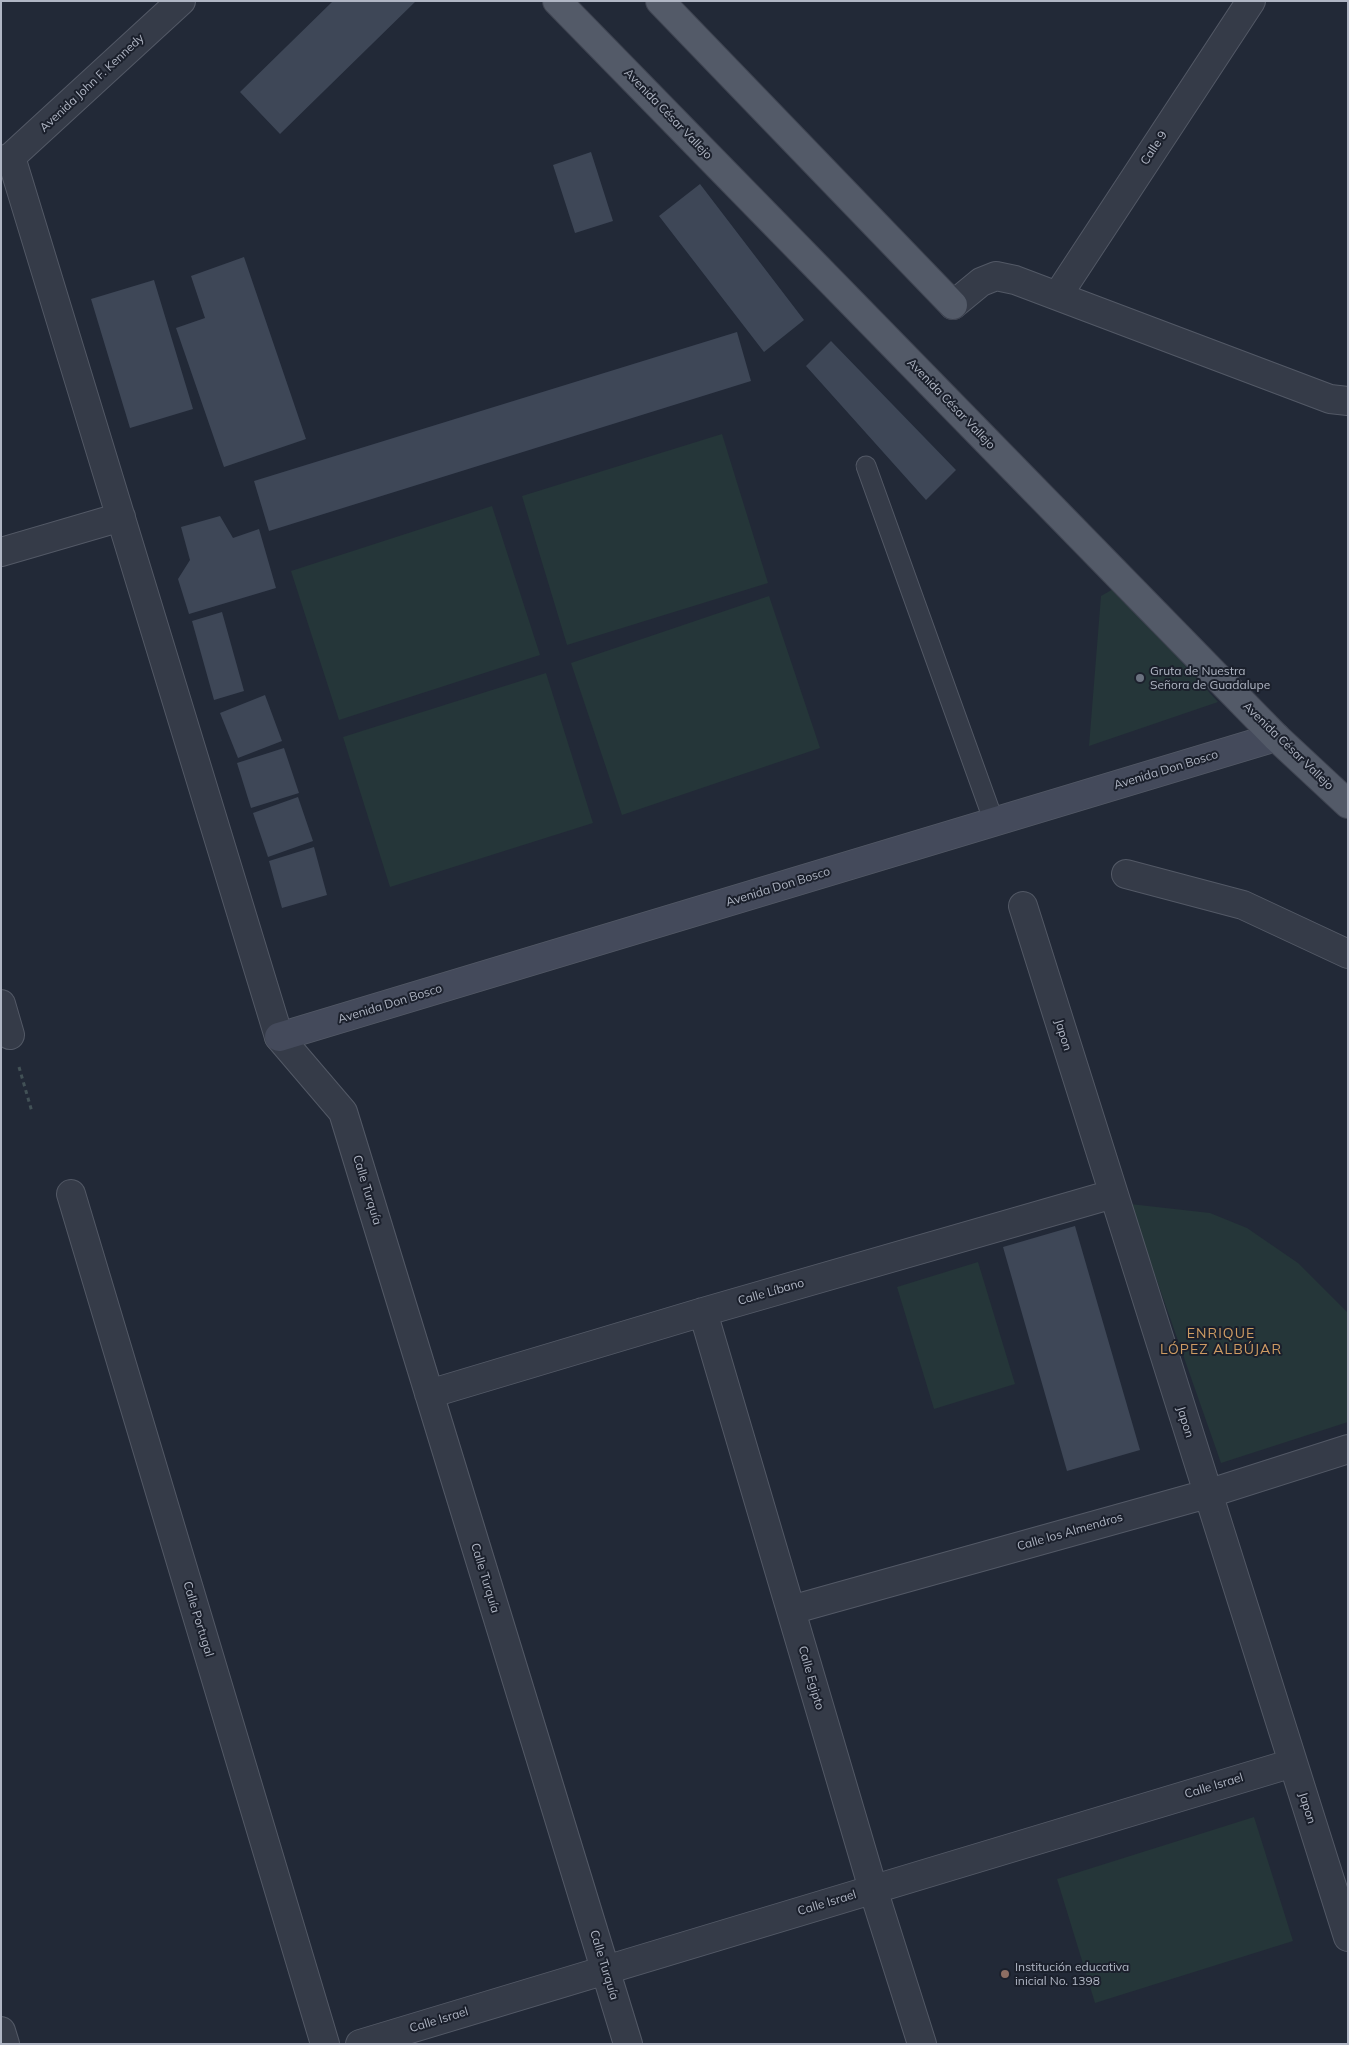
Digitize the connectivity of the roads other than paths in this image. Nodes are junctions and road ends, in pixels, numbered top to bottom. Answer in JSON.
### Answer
{"nodes":[{"id":1,"x":181,"y":1,"type":"edge"},
{"id":2,"x":557,"y":1,"type":"edge"},
{"id":3,"x":660,"y":1,"type":"edge"},
{"id":4,"x":1251,"y":1,"type":"edge"},
{"id":5,"x":6,"y":159,"type":"edge"},
{"id":6,"x":1058,"y":295,"type":"junction"},
{"id":7,"x":953,"y":305,"type":"joint"},
{"id":8,"x":1348,"y":401,"type":"edge"},
{"id":9,"x":866,"y":466,"type":"dead end"},
{"id":10,"x":121,"y":517,"type":"junction"},
{"id":11,"x":1,"y":552,"type":"edge"},
{"id":12,"x":1276,"y":737,"type":"junction"},
{"id":13,"x":1348,"y":804,"type":"edge"},
{"id":14,"x":994,"y":822,"type":"junction"},
{"id":15,"x":1126,"y":874,"type":"dead end"},
{"id":16,"x":1023,"y":906,"type":"dead end"},
{"id":17,"x":1348,"y":954,"type":"edge"},
{"id":18,"x":1,"y":1004,"type":"edge"},
{"id":19,"x":10,"y":1035,"type":"road end"},
{"id":20,"x":279,"y":1037,"type":"junction"},
{"id":21,"x":71,"y":1194,"type":"dead end"},
{"id":22,"x":1113,"y":1194,"type":"junction"},
{"id":23,"x":703,"y":1312,"type":"junction"},
{"id":24,"x":429,"y":1394,"type":"junction"},
{"id":25,"x":1348,"y":1449,"type":"edge"},
{"id":26,"x":1208,"y":1494,"type":"junction"},
{"id":27,"x":791,"y":1610,"type":"junction"},
{"id":28,"x":1293,"y":1763,"type":"junction"},
{"id":29,"x":874,"y":1889,"type":"junction"},
{"id":30,"x":1348,"y":1937,"type":"edge"},
{"id":31,"x":606,"y":1970,"type":"junction"},
{"id":32,"x":1,"y":2031,"type":"edge"},
{"id":33,"x":5,"y":2044,"type":"edge"},
{"id":34,"x":325,"y":2044,"type":"edge"},
{"id":35,"x":360,"y":2044,"type":"edge"},
{"id":36,"x":628,"y":2044,"type":"edge"},
{"id":37,"x":922,"y":2044,"type":"edge"}],
"edges":[{"from":1,"to":5,"type":"street","name":"Avenida John F. Kennedy"},
{"from":2,"to":12,"type":"main road","name":"Avenida César Vallejo"},
{"from":3,"to":7,"type":"main road"},
{"from":4,"to":6,"type":"street","name":"Calle 9"},
{"from":5,"to":10,"type":"street"},
{"from":6,"to":7,"type":"street"},
{"from":6,"to":8,"type":"street"},
{"from":9,"to":14,"type":"lane"},
{"from":10,"to":11,"type":"street"},
{"from":10,"to":20,"type":"street"},
{"from":12,"to":13,"type":"main road","name":"Avenida César Vallejo"},
{"from":12,"to":14,"type":"main road","name":"Avenida Don Bosco"},
{"from":14,"to":20,"type":"main road","name":"Avenida Don Bosco"},
{"from":15,"to":17,"type":"street"},
{"from":16,"to":22,"type":"street","name":"Japon"},
{"from":18,"to":19,"type":"street"},
{"from":20,"to":24,"type":"street","name":"Calle Turquía"},
{"from":21,"to":34,"type":"street","name":"Calle Portugal"},
{"from":22,"to":23,"type":"street","name":"Calle Líbano"},
{"from":22,"to":26,"type":"street","name":"Japon"},
{"from":23,"to":24,"type":"street","name":"Calle Líbano"},
{"from":23,"to":27,"type":"street","name":"Calle Egipto"},
{"from":24,"to":31,"type":"street","name":"Calle Turquía"},
{"from":25,"to":26,"type":"street","name":"Calle los Almendros"},
{"from":26,"to":27,"type":"street","name":"Calle los Almendros"},
{"from":26,"to":28,"type":"street","name":"Japon"},
{"from":27,"to":29,"type":"street","name":"Calle Egipto"},
{"from":28,"to":29,"type":"street","name":"Calle Israel"},
{"from":28,"to":30,"type":"street","name":"Japon"},
{"from":29,"to":31,"type":"street","name":"Calle Israel"},
{"from":29,"to":37,"type":"street","name":"Calle Egipto"},
{"from":31,"to":35,"type":"street","name":"Calle Israel"},
{"from":31,"to":36,"type":"street","name":"Calle Turquía"},
{"from":32,"to":33,"type":"street"}]}
